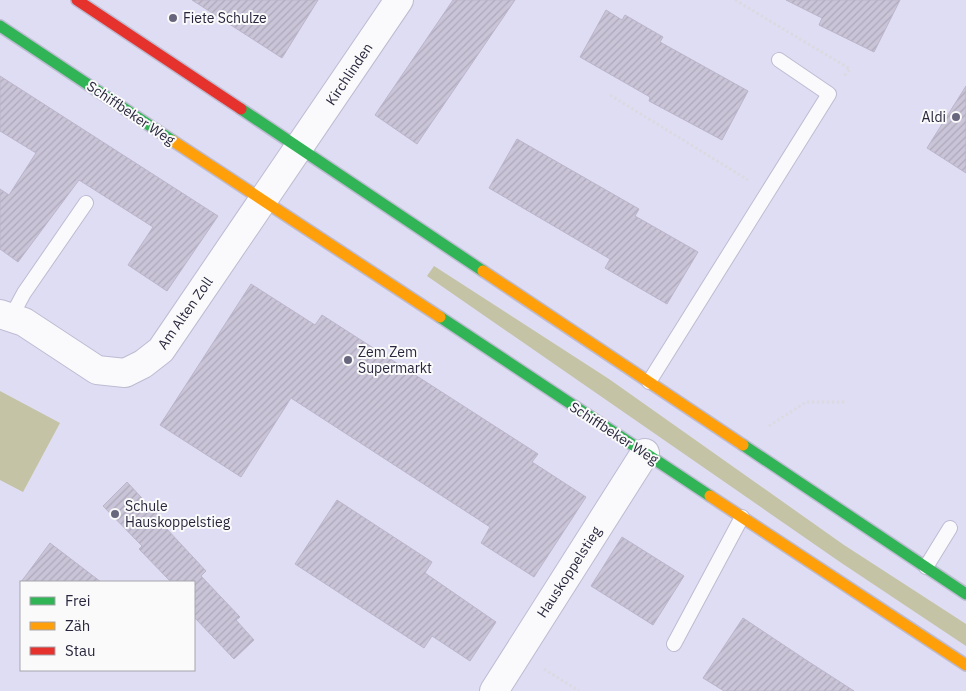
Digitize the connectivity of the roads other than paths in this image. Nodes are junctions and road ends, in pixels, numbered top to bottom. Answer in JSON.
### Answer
{"nodes":[{"id":1,"x":77,"y":0,"type":"edge"},
{"id":2,"x":399,"y":0,"type":"edge"},
{"id":3,"x":0,"y":26,"type":"edge"},
{"id":4,"x":779,"y":60,"type":"dead end"},
{"id":5,"x":298,"y":148,"type":"junction"},
{"id":6,"x":262,"y":200,"type":"junction"},
{"id":7,"x":86,"y":203,"type":"dead end"},
{"id":8,"x":5,"y":316,"type":"edge"},
{"id":9,"x":648,"y":382,"type":"junction"},
{"id":10,"x":645,"y":453,"type":"junction"},
{"id":11,"x":742,"y":517,"type":"junction"},
{"id":12,"x":950,"y":528,"type":"dead end"},
{"id":13,"x":926,"y":567,"type":"junction"},
{"id":14,"x":966,"y":594,"type":"edge"},
{"id":15,"x":674,"y":644,"type":"dead end"},
{"id":16,"x":966,"y":665,"type":"edge"},
{"id":17,"x":494,"y":691,"type":"edge"}],
"edges":[{"from":1,"to":5,"type":"main road"},
{"from":2,"to":5,"type":"street","name":"Kirchlinden"},
{"from":3,"to":6,"type":"main road","name":"Schiffbeker Weg"},
{"from":4,"to":9,"type":"lane"},
{"from":5,"to":6,"type":"street"},
{"from":5,"to":9,"type":"main road"},
{"from":6,"to":8,"type":"street","name":"Am Alten Zoll"},
{"from":6,"to":10,"type":"main road","name":"Schiffbeker Weg"},
{"from":7,"to":8,"type":"lane"},
{"from":9,"to":13,"type":"main road"},
{"from":10,"to":11,"type":"main road","name":"Schiffbeker Weg"},
{"from":10,"to":17,"type":"street","name":"Hauskoppelstieg"},
{"from":11,"to":15,"type":"lane"},
{"from":11,"to":16,"type":"main road","name":"Schiffbeker Weg"},
{"from":12,"to":13,"type":"lane"},
{"from":13,"to":14,"type":"main road"}]}
